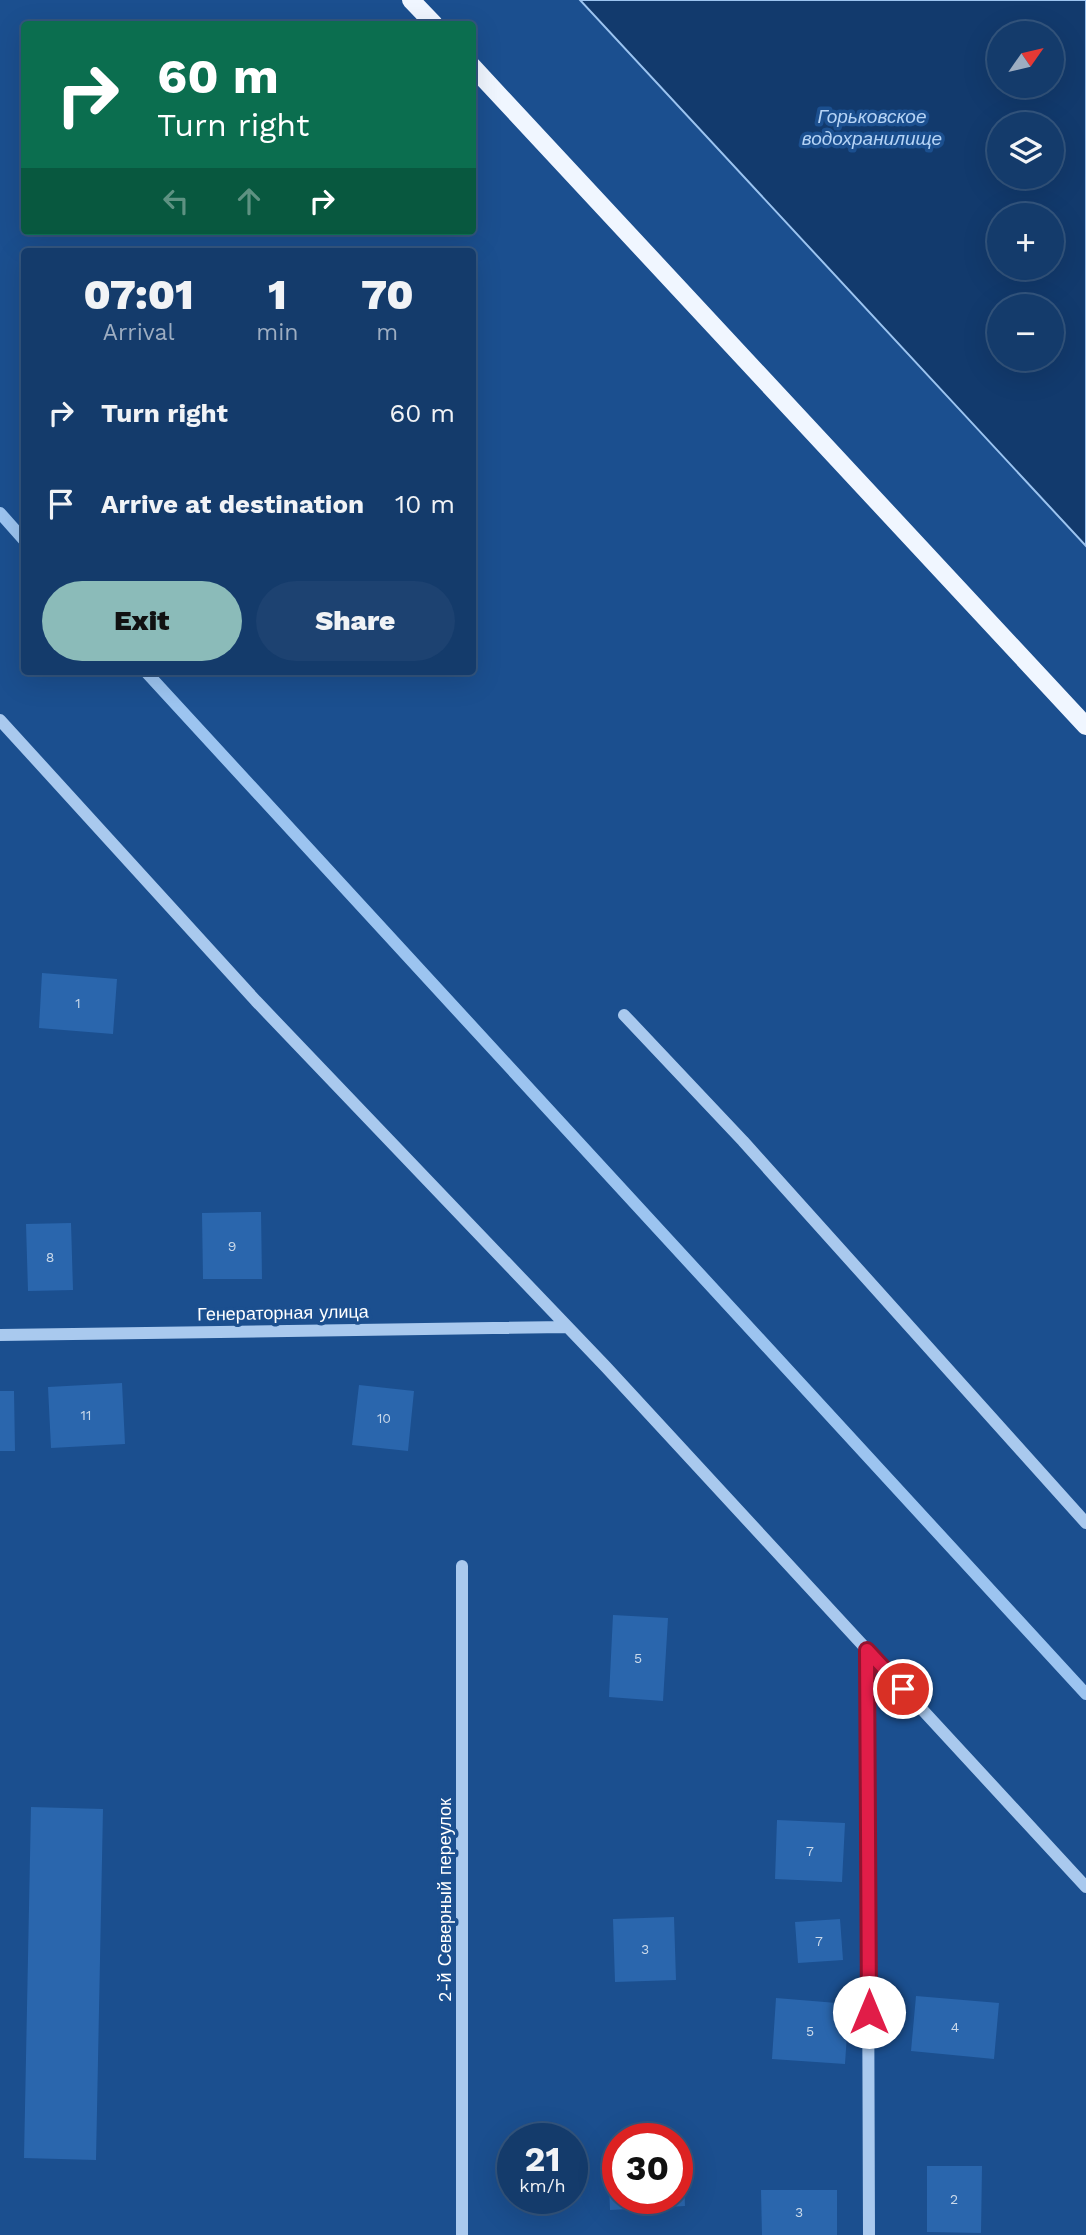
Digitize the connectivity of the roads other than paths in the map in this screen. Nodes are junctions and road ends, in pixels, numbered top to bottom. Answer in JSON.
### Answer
{"nodes":[{"id":1,"x":411,"y":0,"type":"edge"},
{"id":2,"x":431,"y":21,"type":"edge"},
{"id":3,"x":476,"y":70,"type":"edge"},
{"id":4,"x":0,"y":720,"type":"edge"},
{"id":5,"x":1086,"y":726,"type":"edge"},
{"id":6,"x":624,"y":1015,"type":"dead end"},
{"id":7,"x":568,"y":1327,"type":"junction"},
{"id":8,"x":0,"y":1335,"type":"edge"},
{"id":9,"x":1086,"y":1523,"type":"edge"},
{"id":10,"x":462,"y":1566,"type":"dead end"},
{"id":11,"x":867,"y":1650,"type":"junction"},
{"id":12,"x":1086,"y":1886,"type":"edge"},
{"id":13,"x":462,"y":2235,"type":"edge"},
{"id":14,"x":869,"y":2235,"type":"edge"}],
"edges":[{"from":1,"to":2,"type":"main road"},
{"from":3,"to":5,"type":"main road"},
{"from":4,"to":7,"type":"street"},
{"from":6,"to":9,"type":"street"},
{"from":7,"to":8,"type":"street","name":"Генераторная улица"},
{"from":7,"to":11,"type":"street"},
{"from":10,"to":13,"type":"street","name":"2-й Северный переулок"},
{"from":11,"to":12,"type":"street"},
{"from":11,"to":14,"type":"street"}]}
